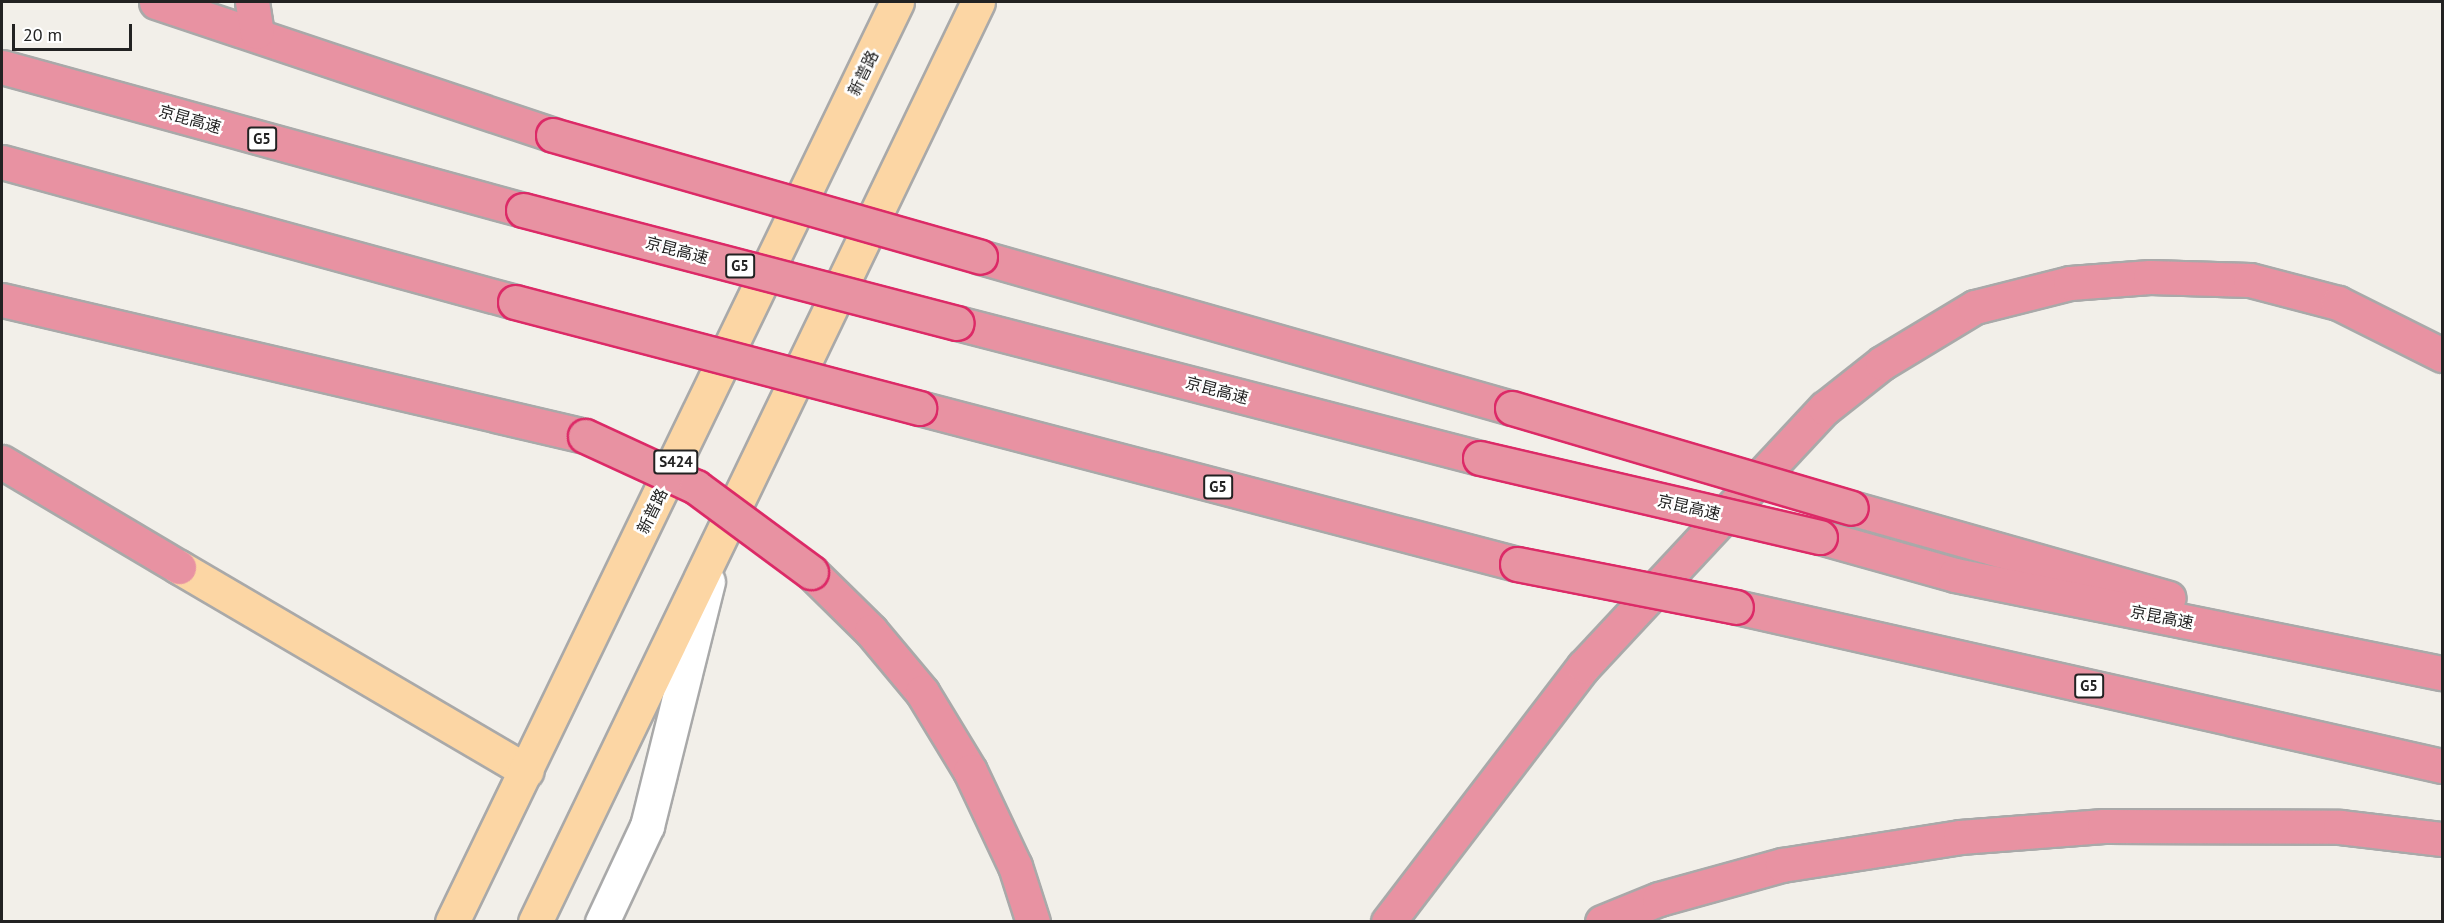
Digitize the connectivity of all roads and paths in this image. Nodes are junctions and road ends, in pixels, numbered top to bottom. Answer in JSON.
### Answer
{"nodes":[{"id":1,"x":156,"y":2,"type":"edge"},
{"id":2,"x":897,"y":2,"type":"edge"},
{"id":3,"x":978,"y":2,"type":"edge"},
{"id":4,"x":255,"y":17,"type":"edge"},
{"id":5,"x":2,"y":67,"type":"edge"},
{"id":6,"x":2,"y":162,"type":"edge"},
{"id":7,"x":2,"y":300,"type":"edge"},
{"id":8,"x":2442,"y":355,"type":"edge"},
{"id":9,"x":2,"y":462,"type":"edge"},
{"id":10,"x":713,"y":558,"type":"junction"},
{"id":11,"x":178,"y":567,"type":"joint"},
{"id":12,"x":2429,"y":670,"type":"edge"},
{"id":13,"x":2442,"y":766,"type":"edge"},
{"id":14,"x":527,"y":771,"type":"junction"},
{"id":15,"x":2442,"y":839,"type":"edge"},
{"id":16,"x":452,"y":921,"type":"edge"},
{"id":17,"x":535,"y":921,"type":"edge"},
{"id":18,"x":602,"y":921,"type":"edge"},
{"id":19,"x":1033,"y":921,"type":"edge"},
{"id":20,"x":1388,"y":921,"type":"edge"},
{"id":21,"x":1602,"y":921,"type":"edge"}],
"edges":[{"from":1,"to":4,"type":"highway"},
{"from":2,"to":14,"type":"main road","name":"新普路","number":"S424"},
{"from":3,"to":10,"type":"main road"},
{"from":4,"to":12,"type":"highway","bridge":true},
{"from":5,"to":12,"type":"highway","name":"京昆高速","number":"G5","bridge":true},
{"from":6,"to":13,"type":"highway","number":"G5","bridge":true},
{"from":7,"to":19,"type":"highway","bridge":true},
{"from":8,"to":20,"type":"highway"},
{"from":9,"to":11,"type":"highway"},
{"from":10,"to":17,"type":"main road"},
{"from":10,"to":18,"type":"street"},
{"from":11,"to":14,"type":"main road"},
{"from":14,"to":16,"type":"main road","name":"新普路","number":"S424"},
{"from":15,"to":21,"type":"highway"}]}
